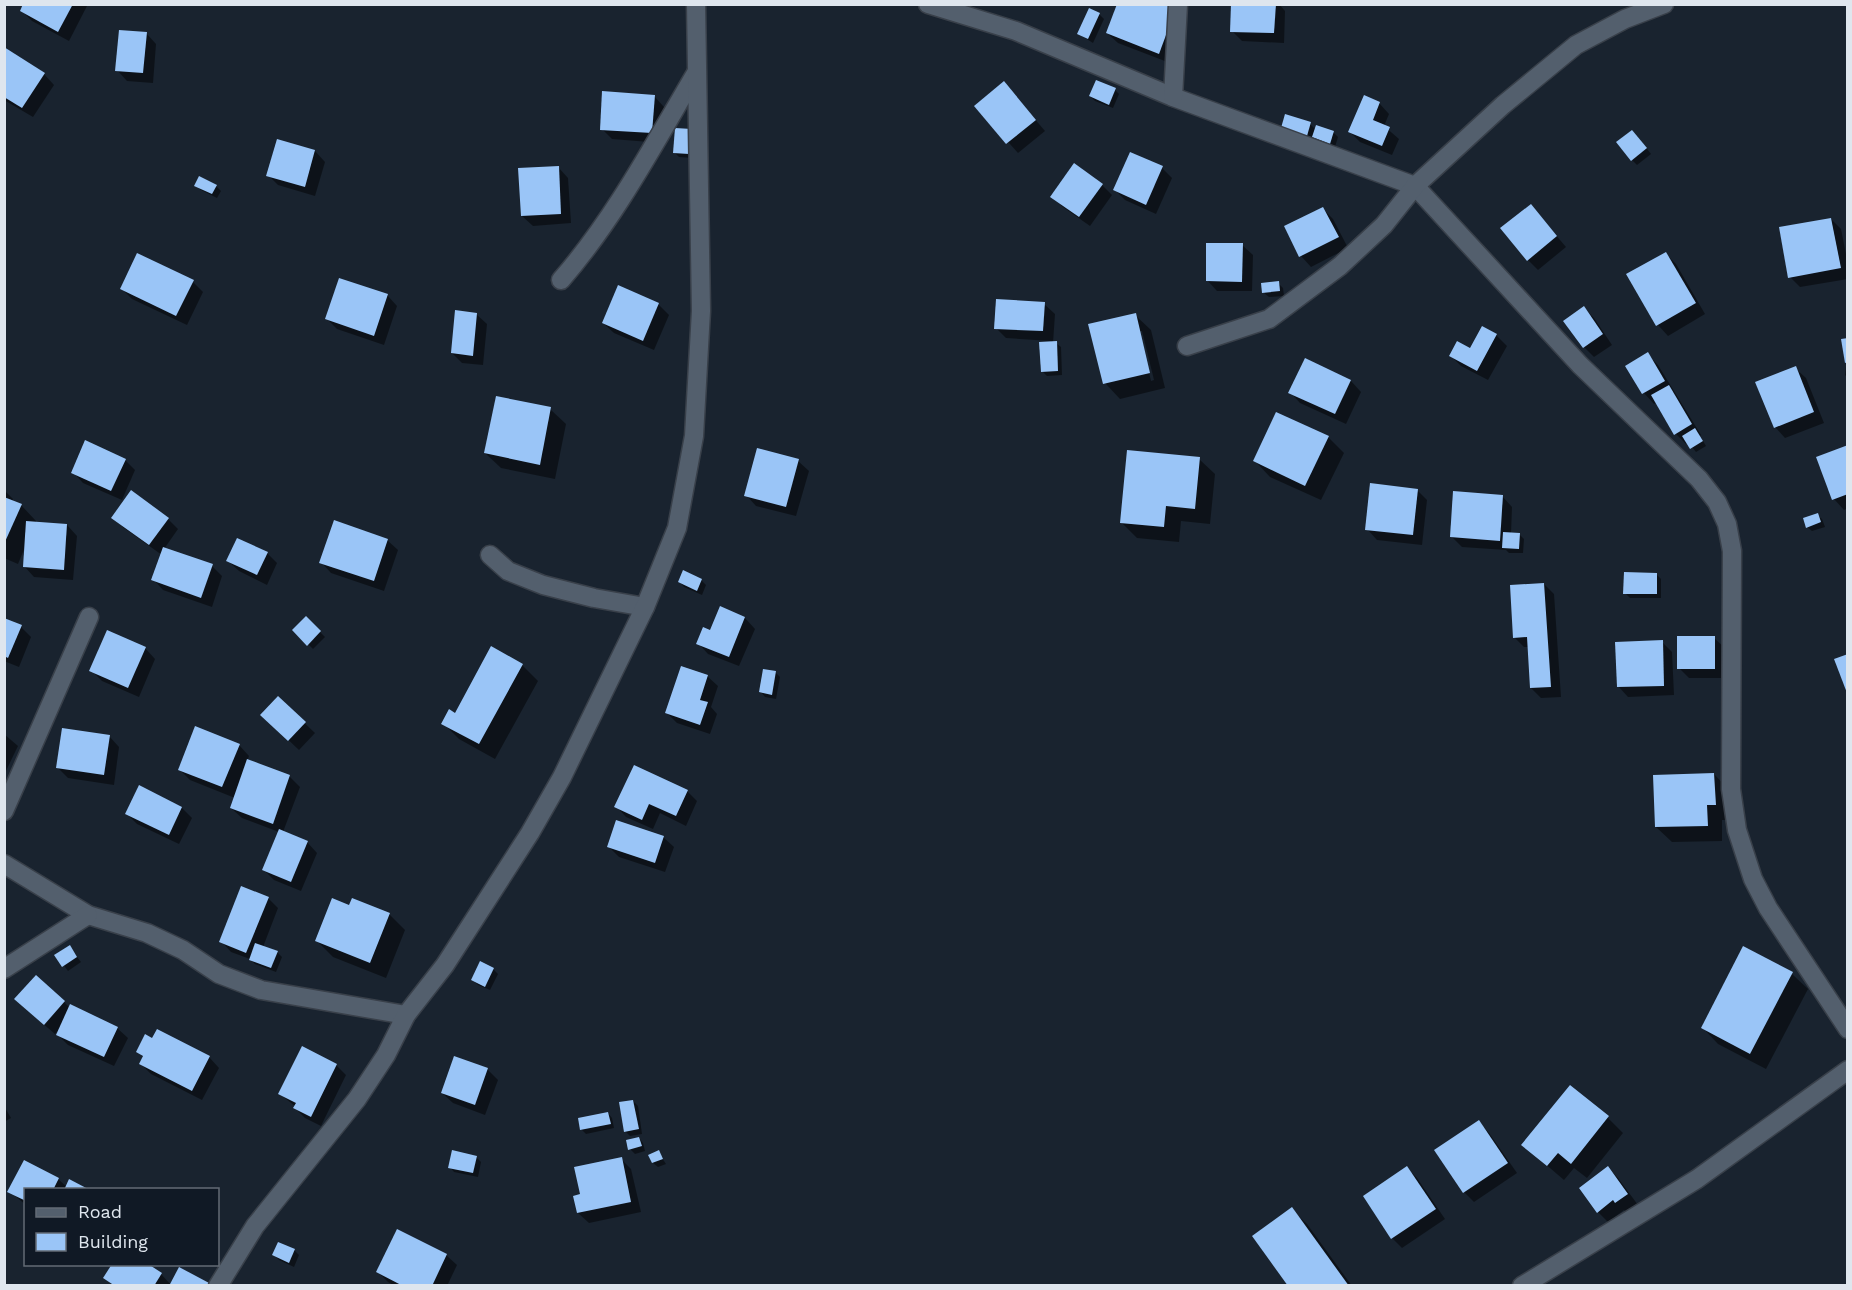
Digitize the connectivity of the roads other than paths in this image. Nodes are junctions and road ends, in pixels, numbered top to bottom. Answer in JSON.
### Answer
{"nodes":[{"id":1,"x":696,"y":4,"type":"edge"},
{"id":2,"x":928,"y":4,"type":"edge"},
{"id":3,"x":1178,"y":4,"type":"edge"},
{"id":4,"x":1664,"y":4,"type":"edge"},
{"id":5,"x":696,"y":73,"type":"junction"},
{"id":6,"x":1173,"y":97,"type":"junction"},
{"id":7,"x":1415,"y":186,"type":"junction"},
{"id":8,"x":561,"y":280,"type":"dead end"},
{"id":9,"x":1187,"y":346,"type":"dead end"},
{"id":10,"x":490,"y":555,"type":"dead end"},
{"id":11,"x":645,"y":607,"type":"junction"},
{"id":12,"x":89,"y":617,"type":"dead end"},
{"id":13,"x":4,"y":811,"type":"edge"},
{"id":14,"x":4,"y":864,"type":"edge"},
{"id":15,"x":88,"y":915,"type":"junction"},
{"id":16,"x":4,"y":969,"type":"edge"},
{"id":17,"x":406,"y":1015,"type":"junction"},
{"id":18,"x":1848,"y":1029,"type":"edge"},
{"id":19,"x":1848,"y":1070,"type":"edge"},
{"id":20,"x":218,"y":1286,"type":"edge"},
{"id":21,"x":1522,"y":1286,"type":"edge"}],
"edges":[{"from":1,"to":5,"type":"street"},
{"from":2,"to":6,"type":"street"},
{"from":3,"to":6,"type":"street"},
{"from":4,"to":7,"type":"street"},
{"from":5,"to":8,"type":"street"},
{"from":5,"to":11,"type":"street"},
{"from":6,"to":7,"type":"street"},
{"from":7,"to":9,"type":"street"},
{"from":7,"to":18,"type":"street"},
{"from":10,"to":11,"type":"street"},
{"from":11,"to":17,"type":"street"},
{"from":12,"to":13,"type":"street"},
{"from":14,"to":15,"type":"street"},
{"from":15,"to":16,"type":"street"},
{"from":15,"to":17,"type":"street"},
{"from":17,"to":20,"type":"street"},
{"from":19,"to":21,"type":"street"}]}
